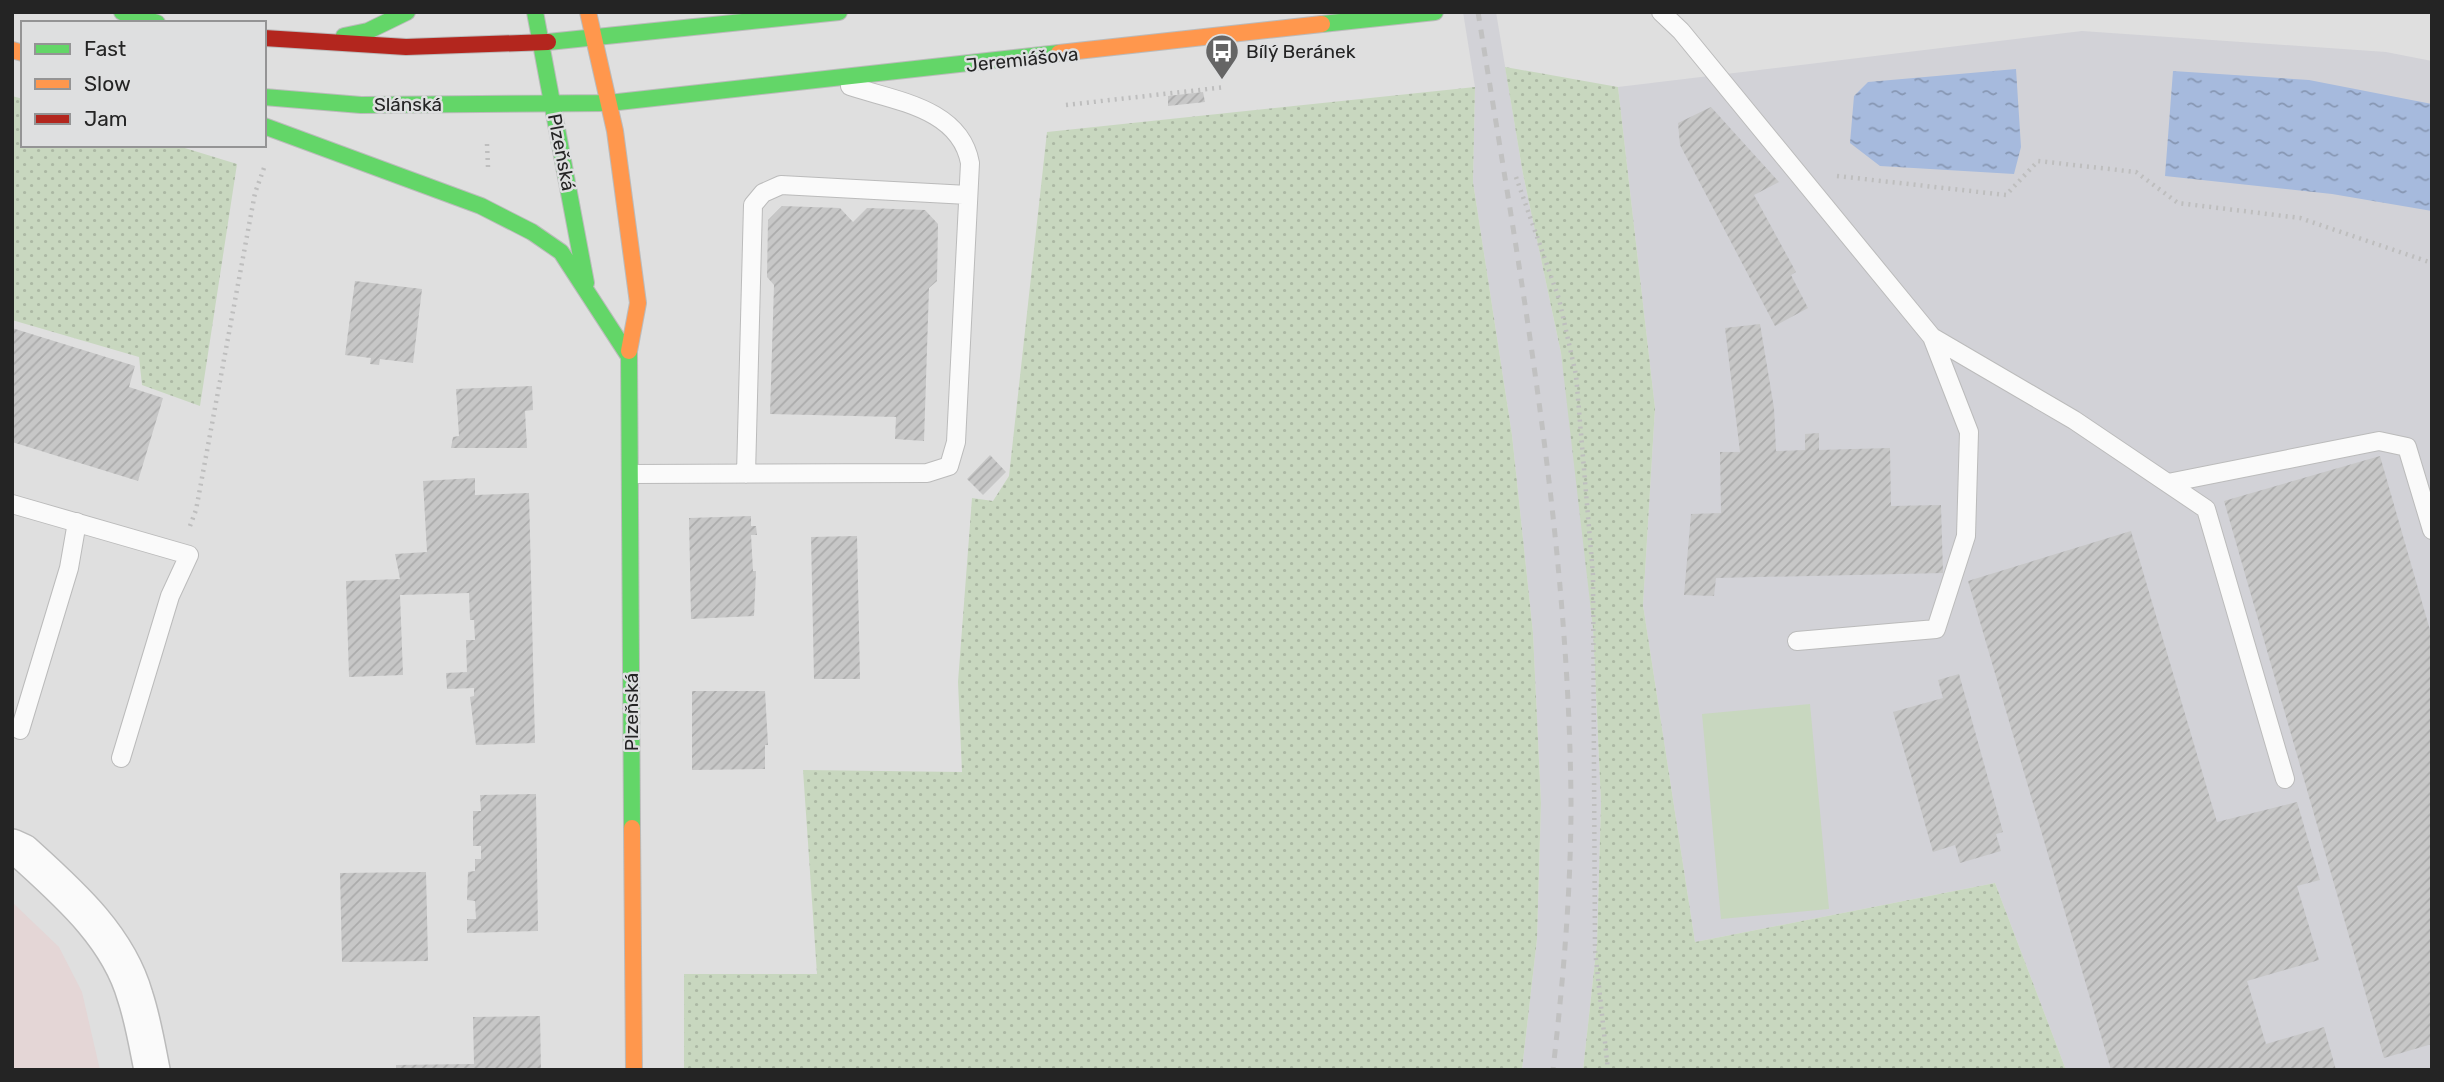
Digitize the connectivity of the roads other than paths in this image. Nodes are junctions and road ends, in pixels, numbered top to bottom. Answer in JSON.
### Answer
{"nodes":[{"id":1,"x":122,"y":12,"type":"edge"},
{"id":2,"x":407,"y":12,"type":"edge"},
{"id":3,"x":534,"y":12,"type":"edge"},
{"id":4,"x":588,"y":12,"type":"edge"},
{"id":5,"x":839,"y":12,"type":"edge"},
{"id":6,"x":1435,"y":12,"type":"edge"},
{"id":7,"x":1661,"y":12,"type":"edge"},
{"id":8,"x":151,"y":21,"type":"edge"},
{"id":9,"x":593,"y":37,"type":"junction"},
{"id":10,"x":266,"y":38,"type":"edge"},
{"id":11,"x":541,"y":40,"type":"junction"},
{"id":12,"x":313,"y":43,"type":"junction"},
{"id":13,"x":833,"y":80,"type":"junction"},
{"id":14,"x":266,"y":97,"type":"edge"},
{"id":15,"x":553,"y":103,"type":"junction"},
{"id":16,"x":609,"y":103,"type":"junction"},
{"id":17,"x":266,"y":127,"type":"edge"},
{"id":18,"x":968,"y":195,"type":"junction"},
{"id":19,"x":589,"y":295,"type":"junction"},
{"id":20,"x":1932,"y":337,"type":"junction"},
{"id":21,"x":628,"y":355,"type":"junction"},
{"id":22,"x":631,"y":474,"type":"junction"},
{"id":23,"x":746,"y":474,"type":"junction"},
{"id":24,"x":2168,"y":483,"type":"junction"},
{"id":25,"x":12,"y":504,"type":"edge"},
{"id":26,"x":77,"y":522,"type":"junction"},
{"id":27,"x":2432,"y":530,"type":"edge"},
{"id":28,"x":1797,"y":641,"type":"dead end"},
{"id":29,"x":20,"y":730,"type":"dead end"},
{"id":30,"x":121,"y":758,"type":"dead end"},
{"id":31,"x":2285,"y":779,"type":"dead end"},
{"id":32,"x":12,"y":846,"type":"edge"},
{"id":33,"x":152,"y":1070,"type":"edge"},
{"id":34,"x":634,"y":1070,"type":"edge"}],
"edges":[{"from":1,"to":8,"type":"main road"},
{"from":2,"to":12,"type":"main road"},
{"from":3,"to":11,"type":"main road","name":"Plzeňská"},
{"from":4,"to":9,"type":"main road","name":"Plzeňská"},
{"from":5,"to":9,"type":"main road"},
{"from":6,"to":13,"type":"main road","name":"Jeremiášova"},
{"from":7,"to":20,"type":"lane"},
{"from":9,"to":11,"type":"main road"},
{"from":9,"to":16,"type":"main road","name":"Plzeňská"},
{"from":10,"to":12,"type":"main road"},
{"from":11,"to":12,"type":"main road"},
{"from":11,"to":15,"type":"main road","name":"Plzeňská"},
{"from":13,"to":16,"type":"main road","name":"Jeremiášova"},
{"from":13,"to":18,"type":"lane"},
{"from":14,"to":15,"type":"main road","name":"Slánská"},
{"from":15,"to":16,"type":"main road","name":"Plzeňská"},
{"from":15,"to":19,"type":"main road","name":"Plzeňská"},
{"from":16,"to":21,"type":"main road","name":"Plzeňská"},
{"from":17,"to":19,"type":"main road"},
{"from":18,"to":23,"type":"lane"},
{"from":18,"to":23,"type":"lane"},
{"from":19,"to":21,"type":"main road","name":"Plzeňská"},
{"from":20,"to":24,"type":"lane"},
{"from":20,"to":28,"type":"lane"},
{"from":21,"to":22,"type":"main road","name":"Plzeňská"},
{"from":22,"to":23,"type":"lane"},
{"from":22,"to":34,"type":"main road","name":"Plzeňská"},
{"from":24,"to":27,"type":"lane"},
{"from":24,"to":31,"type":"lane"},
{"from":25,"to":26,"type":"lane"},
{"from":26,"to":29,"type":"lane"},
{"from":26,"to":30,"type":"lane"},
{"from":32,"to":33,"type":"street"}]}
